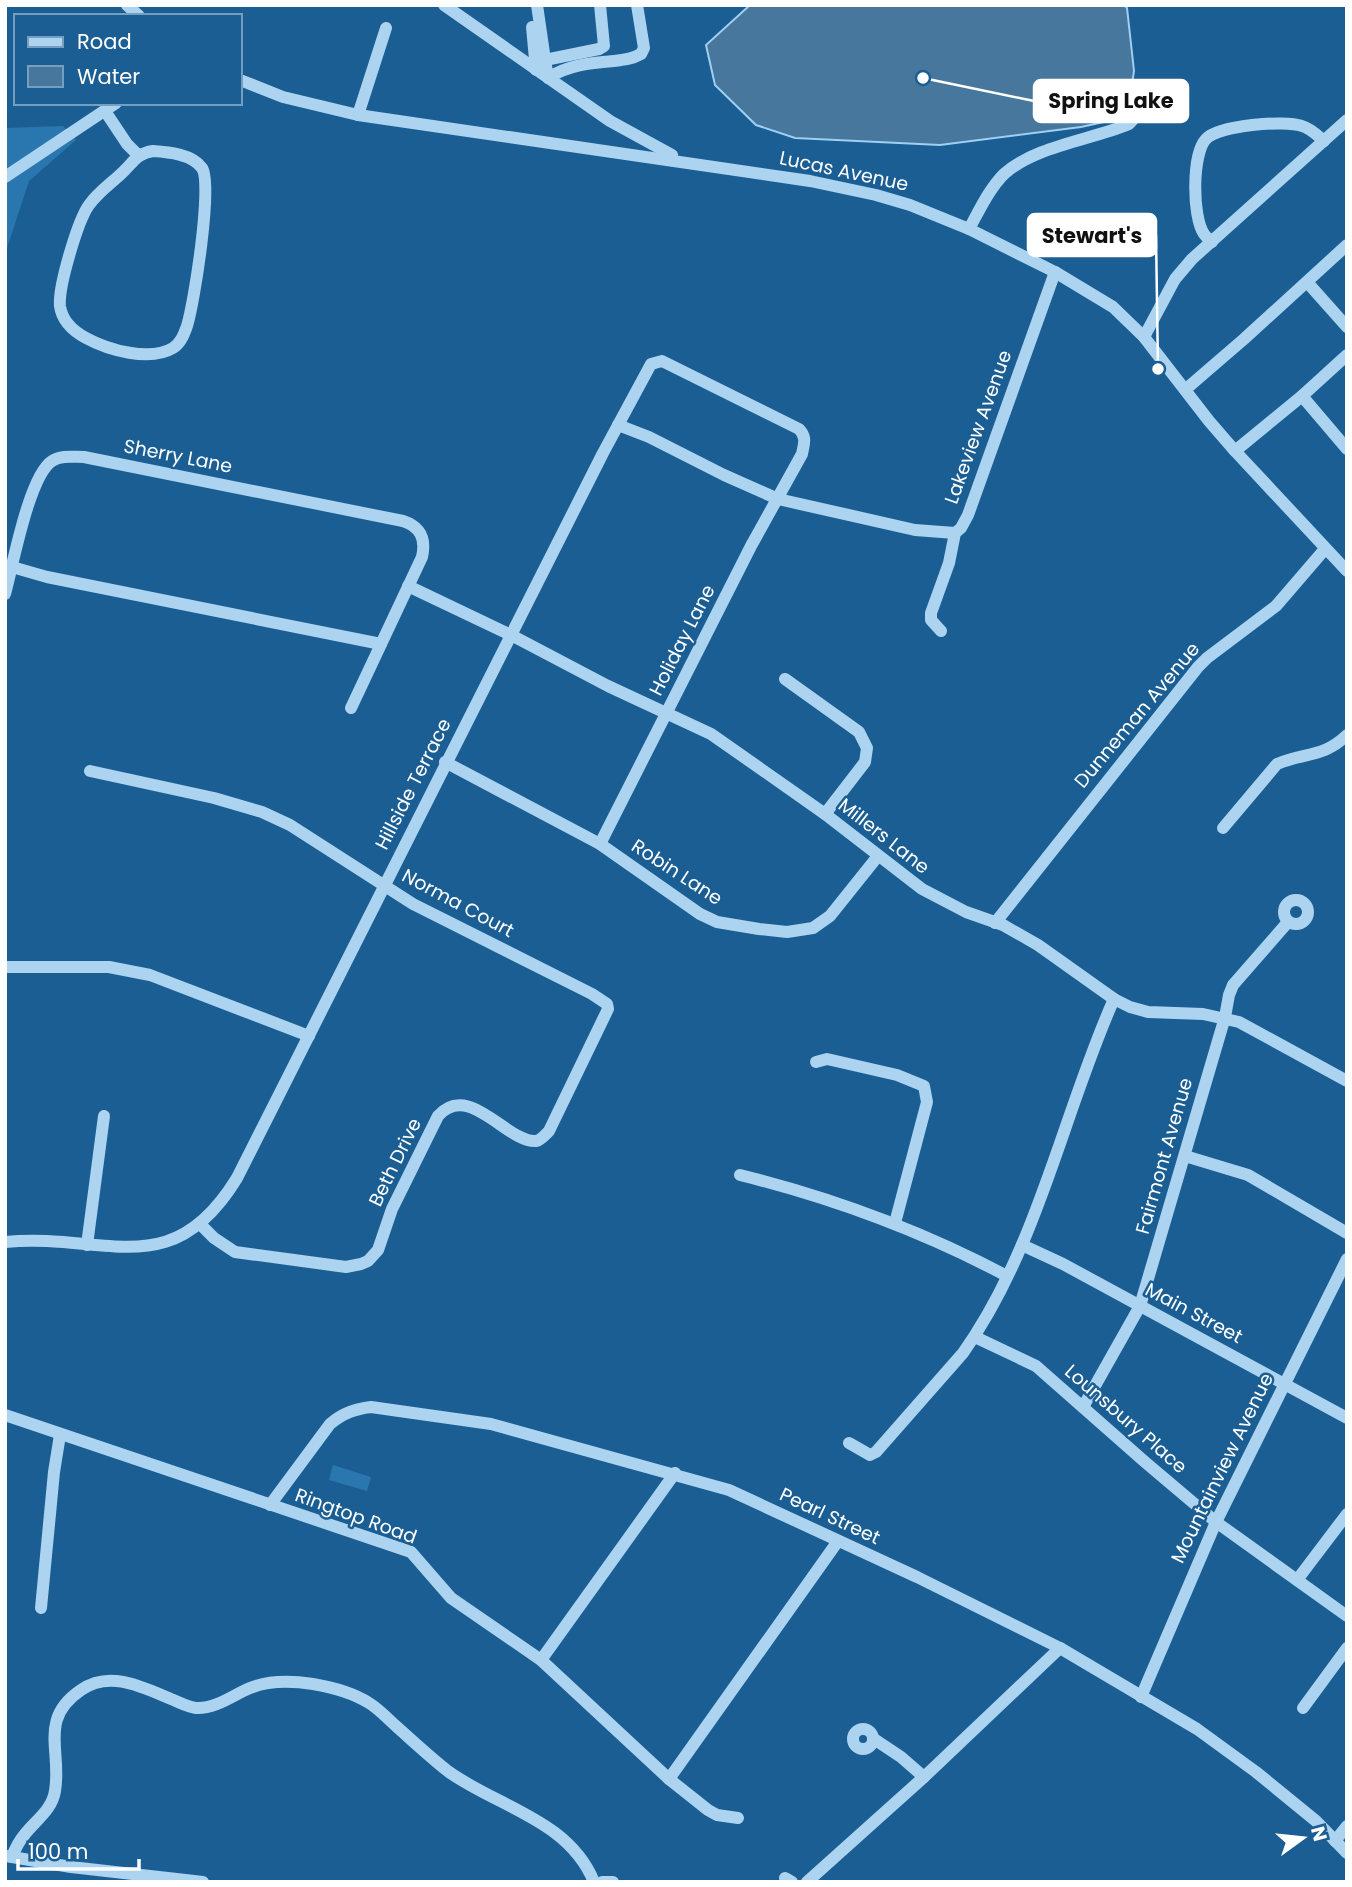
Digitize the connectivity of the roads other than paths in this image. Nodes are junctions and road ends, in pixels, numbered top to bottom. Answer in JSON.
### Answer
{"nodes":[{"id":1,"x":444,"y":5,"type":"edge"},
{"id":2,"x":530,"y":5,"type":"edge"},
{"id":3,"x":537,"y":5,"type":"edge"},
{"id":4,"x":600,"y":5,"type":"edge"},
{"id":5,"x":637,"y":5,"type":"edge"},
{"id":6,"x":386,"y":28,"type":"dead end"},
{"id":7,"x":541,"y":65,"type":"junction"},
{"id":8,"x":548,"y":78,"type":"junction"},
{"id":9,"x":242,"y":81,"type":"edge"},
{"id":10,"x":113,"y":105,"type":"edge"},
{"id":11,"x":105,"y":111,"type":"junction"},
{"id":12,"x":1140,"y":113,"type":"dead end"},
{"id":13,"x":358,"y":115,"type":"junction"},
{"id":14,"x":1347,"y":120,"type":"edge"},
{"id":15,"x":1324,"y":141,"type":"junction"},
{"id":16,"x":138,"y":155,"type":"junction"},
{"id":17,"x":690,"y":162,"type":"junction"},
{"id":18,"x":5,"y":177,"type":"edge"},
{"id":19,"x":969,"y":229,"type":"junction"},
{"id":20,"x":1212,"y":242,"type":"junction"},
{"id":21,"x":1347,"y":245,"type":"edge"},
{"id":22,"x":1055,"y":272,"type":"junction"},
{"id":23,"x":1307,"y":282,"type":"junction"},
{"id":24,"x":1347,"y":327,"type":"edge"},
{"id":25,"x":1144,"y":337,"type":"junction"},
{"id":26,"x":1347,"y":355,"type":"edge"},
{"id":27,"x":1186,"y":389,"type":"junction"},
{"id":28,"x":1302,"y":396,"type":"junction"},
{"id":29,"x":618,"y":425,"type":"junction"},
{"id":30,"x":1347,"y":449,"type":"edge"},
{"id":31,"x":1235,"y":451,"type":"junction"},
{"id":32,"x":801,"y":455,"type":"joint"},
{"id":33,"x":778,"y":499,"type":"junction"},
{"id":34,"x":955,"y":533,"type":"junction"},
{"id":35,"x":1325,"y":549,"type":"junction"},
{"id":36,"x":12,"y":567,"type":"junction"},
{"id":37,"x":1347,"y":571,"type":"edge"},
{"id":38,"x":408,"y":586,"type":"junction"},
{"id":39,"x":5,"y":594,"type":"edge"},
{"id":40,"x":941,"y":631,"type":"dead end"},
{"id":41,"x":511,"y":635,"type":"junction"},
{"id":42,"x":381,"y":644,"type":"junction"},
{"id":43,"x":785,"y":679,"type":"dead end"},
{"id":44,"x":351,"y":708,"type":"dead end"},
{"id":45,"x":665,"y":713,"type":"junction"},
{"id":46,"x":1347,"y":735,"type":"edge"},
{"id":47,"x":445,"y":762,"type":"junction"},
{"id":48,"x":90,"y":771,"type":"dead end"},
{"id":49,"x":825,"y":814,"type":"junction"},
{"id":50,"x":1223,"y":828,"type":"dead end"},
{"id":51,"x":600,"y":844,"type":"junction"},
{"id":52,"x":878,"y":856,"type":"junction"},
{"id":53,"x":383,"y":885,"type":"junction"},
{"id":54,"x":1288,"y":922,"type":"dead end"},
{"id":55,"x":995,"y":923,"type":"junction"},
{"id":56,"x":5,"y":967,"type":"edge"},
{"id":57,"x":1114,"y":999,"type":"junction"},
{"id":58,"x":608,"y":1009,"type":"joint"},
{"id":59,"x":1225,"y":1017,"type":"junction"},
{"id":60,"x":309,"y":1036,"type":"junction"},
{"id":61,"x":816,"y":1062,"type":"dead end"},
{"id":62,"x":1347,"y":1081,"type":"edge"},
{"id":63,"x":104,"y":1116,"type":"dead end"},
{"id":64,"x":1185,"y":1156,"type":"junction"},
{"id":65,"x":740,"y":1175,"type":"dead end"},
{"id":66,"x":895,"y":1223,"type":"junction"},
{"id":67,"x":200,"y":1224,"type":"junction"},
{"id":68,"x":1347,"y":1233,"type":"edge"},
{"id":69,"x":5,"y":1242,"type":"edge"},
{"id":70,"x":87,"y":1245,"type":"junction"},
{"id":71,"x":1022,"y":1245,"type":"junction"},
{"id":72,"x":1347,"y":1259,"type":"edge"},
{"id":73,"x":1006,"y":1276,"type":"junction"},
{"id":74,"x":1139,"y":1306,"type":"junction"},
{"id":75,"x":975,"y":1337,"type":"junction"},
{"id":76,"x":1284,"y":1384,"type":"junction"},
{"id":77,"x":1083,"y":1407,"type":"junction"},
{"id":78,"x":5,"y":1415,"type":"edge"},
{"id":79,"x":1347,"y":1418,"type":"edge"},
{"id":80,"x":60,"y":1435,"type":"junction"},
{"id":81,"x":849,"y":1443,"type":"dead end"},
{"id":82,"x":675,"y":1474,"type":"junction"},
{"id":83,"x":270,"y":1505,"type":"junction"},
{"id":84,"x":1347,"y":1514,"type":"edge"},
{"id":85,"x":1216,"y":1522,"type":"junction"},
{"id":86,"x":838,"y":1541,"type":"junction"},
{"id":87,"x":1297,"y":1580,"type":"junction"},
{"id":88,"x":41,"y":1608,"type":"dead end"},
{"id":89,"x":1347,"y":1616,"type":"edge"},
{"id":90,"x":1060,"y":1648,"type":"junction"},
{"id":91,"x":1347,"y":1648,"type":"edge"},
{"id":92,"x":541,"y":1660,"type":"junction"},
{"id":93,"x":1141,"y":1697,"type":"junction"},
{"id":94,"x":1303,"y":1708,"type":"dead end"},
{"id":95,"x":874,"y":1739,"type":"dead end"},
{"id":96,"x":924,"y":1777,"type":"junction"},
{"id":97,"x":668,"y":1779,"type":"junction"},
{"id":98,"x":738,"y":1818,"type":"dead end"},
{"id":99,"x":1347,"y":1826,"type":"edge"},
{"id":100,"x":1335,"y":1841,"type":"junction"},
{"id":101,"x":1347,"y":1853,"type":"edge"},
{"id":102,"x":8,"y":1856,"type":"edge"},
{"id":103,"x":203,"y":1882,"type":"edge"},
{"id":104,"x":594,"y":1882,"type":"edge"},
{"id":105,"x":602,"y":1882,"type":"edge"},
{"id":106,"x":613,"y":1882,"type":"edge"},
{"id":107,"x":807,"y":1882,"type":"edge"}],
"edges":[{"from":1,"to":7,"type":"street"},
{"from":2,"to":7,"type":"street"},
{"from":3,"to":7,"type":"street"},
{"from":4,"to":7,"type":"street"},
{"from":5,"to":8,"type":"street"},
{"from":6,"to":13,"type":"street"},
{"from":7,"to":8,"type":"street"},
{"from":8,"to":17,"type":"street"},
{"from":9,"to":13,"type":"street","name":"Lucas Avenue"},
{"from":10,"to":11,"type":"street"},
{"from":11,"to":16,"type":"street"},
{"from":11,"to":18,"type":"street"},
{"from":12,"to":19,"type":"street"},
{"from":13,"to":17,"type":"street","name":"Lucas Avenue"},
{"from":14,"to":15,"type":"street"},
{"from":15,"to":20,"type":"street"},
{"from":15,"to":20,"type":"street"},
{"from":16,"to":16,"type":"street"},
{"from":17,"to":19,"type":"street","name":"Lucas Avenue"},
{"from":19,"to":22,"type":"street","name":"Lucas Avenue"},
{"from":20,"to":25,"type":"street"},
{"from":21,"to":23,"type":"street"},
{"from":22,"to":25,"type":"street","name":"Lucas Avenue"},
{"from":22,"to":34,"type":"street","name":"Lakeview Avenue"},
{"from":23,"to":24,"type":"street"},
{"from":23,"to":27,"type":"street"},
{"from":25,"to":27,"type":"street","name":"Lucas Avenue"},
{"from":26,"to":28,"type":"street"},
{"from":27,"to":31,"type":"street","name":"Lucas Avenue"},
{"from":28,"to":30,"type":"street"},
{"from":28,"to":31,"type":"street"},
{"from":29,"to":32,"type":"street","name":"Hillside Terrace"},
{"from":29,"to":33,"type":"street"},
{"from":29,"to":41,"type":"street","name":"Hillside Terrace"},
{"from":31,"to":35,"type":"street","name":"Lucas Avenue"},
{"from":32,"to":33,"type":"street","name":"Holiday Lane"},
{"from":33,"to":34,"type":"street"},
{"from":33,"to":45,"type":"street","name":"Holiday Lane"},
{"from":34,"to":40,"type":"street","name":"Lakeview Avenue"},
{"from":35,"to":37,"type":"street","name":"Lucas Avenue"},
{"from":35,"to":55,"type":"street","name":"Dunneman Avenue"},
{"from":36,"to":38,"type":"street","name":"Sherry Lane"},
{"from":36,"to":39,"type":"street","name":"Sherry Lane"},
{"from":36,"to":42,"type":"street"},
{"from":38,"to":41,"type":"street","name":"Millers Lane"},
{"from":38,"to":42,"type":"street"},
{"from":41,"to":45,"type":"street","name":"Millers Lane"},
{"from":41,"to":47,"type":"street","name":"Hillside Terrace"},
{"from":42,"to":44,"type":"street"},
{"from":43,"to":49,"type":"street"},
{"from":45,"to":49,"type":"street","name":"Millers Lane"},
{"from":45,"to":51,"type":"street","name":"Holiday Lane"},
{"from":46,"to":50,"type":"street"},
{"from":47,"to":51,"type":"street","name":"Robin Lane"},
{"from":47,"to":53,"type":"street","name":"Hillside Terrace"},
{"from":48,"to":53,"type":"street","name":"Norma Court"},
{"from":49,"to":52,"type":"street","name":"Millers Lane"},
{"from":51,"to":52,"type":"street","name":"Robin Lane"},
{"from":52,"to":55,"type":"street","name":"Millers Lane"},
{"from":53,"to":58,"type":"street","name":"Norma Court"},
{"from":53,"to":60,"type":"street","name":"Hillside Terrace"},
{"from":54,"to":59,"type":"street","name":"Fairmont Avenue"},
{"from":55,"to":57,"type":"street","name":"Millers Lane"},
{"from":56,"to":60,"type":"street"},
{"from":57,"to":59,"type":"street","name":"Millers Lane"},
{"from":57,"to":71,"type":"street"},
{"from":58,"to":67,"type":"street","name":"Beth Drive"},
{"from":59,"to":62,"type":"street","name":"Millers Lane"},
{"from":59,"to":64,"type":"street","name":"Fairmont Avenue"},
{"from":60,"to":67,"type":"street","name":"Hillside Terrace"},
{"from":61,"to":66,"type":"street"},
{"from":63,"to":70,"type":"street"},
{"from":64,"to":68,"type":"street"},
{"from":64,"to":74,"type":"street","name":"Fairmont Avenue"},
{"from":65,"to":66,"type":"street"},
{"from":66,"to":73,"type":"street"},
{"from":67,"to":70,"type":"street","name":"Hillside Terrace"},
{"from":69,"to":70,"type":"street","name":"Hillside Terrace"},
{"from":71,"to":73,"type":"street"},
{"from":71,"to":74,"type":"street","name":"Main Street"},
{"from":72,"to":76,"type":"street","name":"Mountainview Avenue"},
{"from":73,"to":75,"type":"street"},
{"from":74,"to":76,"type":"street","name":"Main Street"},
{"from":74,"to":77,"type":"street","name":"Fairmont Avenue"},
{"from":75,"to":77,"type":"street","name":"Lounsbury Place"},
{"from":75,"to":81,"type":"street"},
{"from":76,"to":79,"type":"street","name":"Main Street"},
{"from":76,"to":85,"type":"street","name":"Mountainview Avenue"},
{"from":77,"to":85,"type":"street","name":"Lounsbury Place"},
{"from":78,"to":80,"type":"street","name":"Ringtop Road"},
{"from":80,"to":83,"type":"street","name":"Ringtop Road"},
{"from":80,"to":88,"type":"street"},
{"from":82,"to":83,"type":"street","name":"Pearl Street"},
{"from":82,"to":86,"type":"street","name":"Pearl Street"},
{"from":82,"to":92,"type":"street"},
{"from":83,"to":92,"type":"street","name":"Ringtop Road"},
{"from":84,"to":87,"type":"street"},
{"from":85,"to":87,"type":"street","name":"Lounsbury Place"},
{"from":85,"to":93,"type":"street","name":"Mountainview Avenue"},
{"from":86,"to":90,"type":"street","name":"Pearl Street"},
{"from":86,"to":97,"type":"street"},
{"from":87,"to":89,"type":"street","name":"Lounsbury Place"},
{"from":90,"to":93,"type":"street","name":"Pearl Street"},
{"from":90,"to":96,"type":"street"},
{"from":91,"to":94,"type":"street"},
{"from":92,"to":97,"type":"street","name":"Ringtop Road"},
{"from":93,"to":100,"type":"street","name":"Pearl Street"},
{"from":95,"to":96,"type":"street"},
{"from":96,"to":107,"type":"street"},
{"from":97,"to":98,"type":"street","name":"Ringtop Road"},
{"from":99,"to":100,"type":"street"},
{"from":100,"to":101,"type":"street","name":"Pearl Street"},
{"from":102,"to":103,"type":"street"},
{"from":102,"to":104,"type":"street"},
{"from":105,"to":106,"type":"street"}]}
